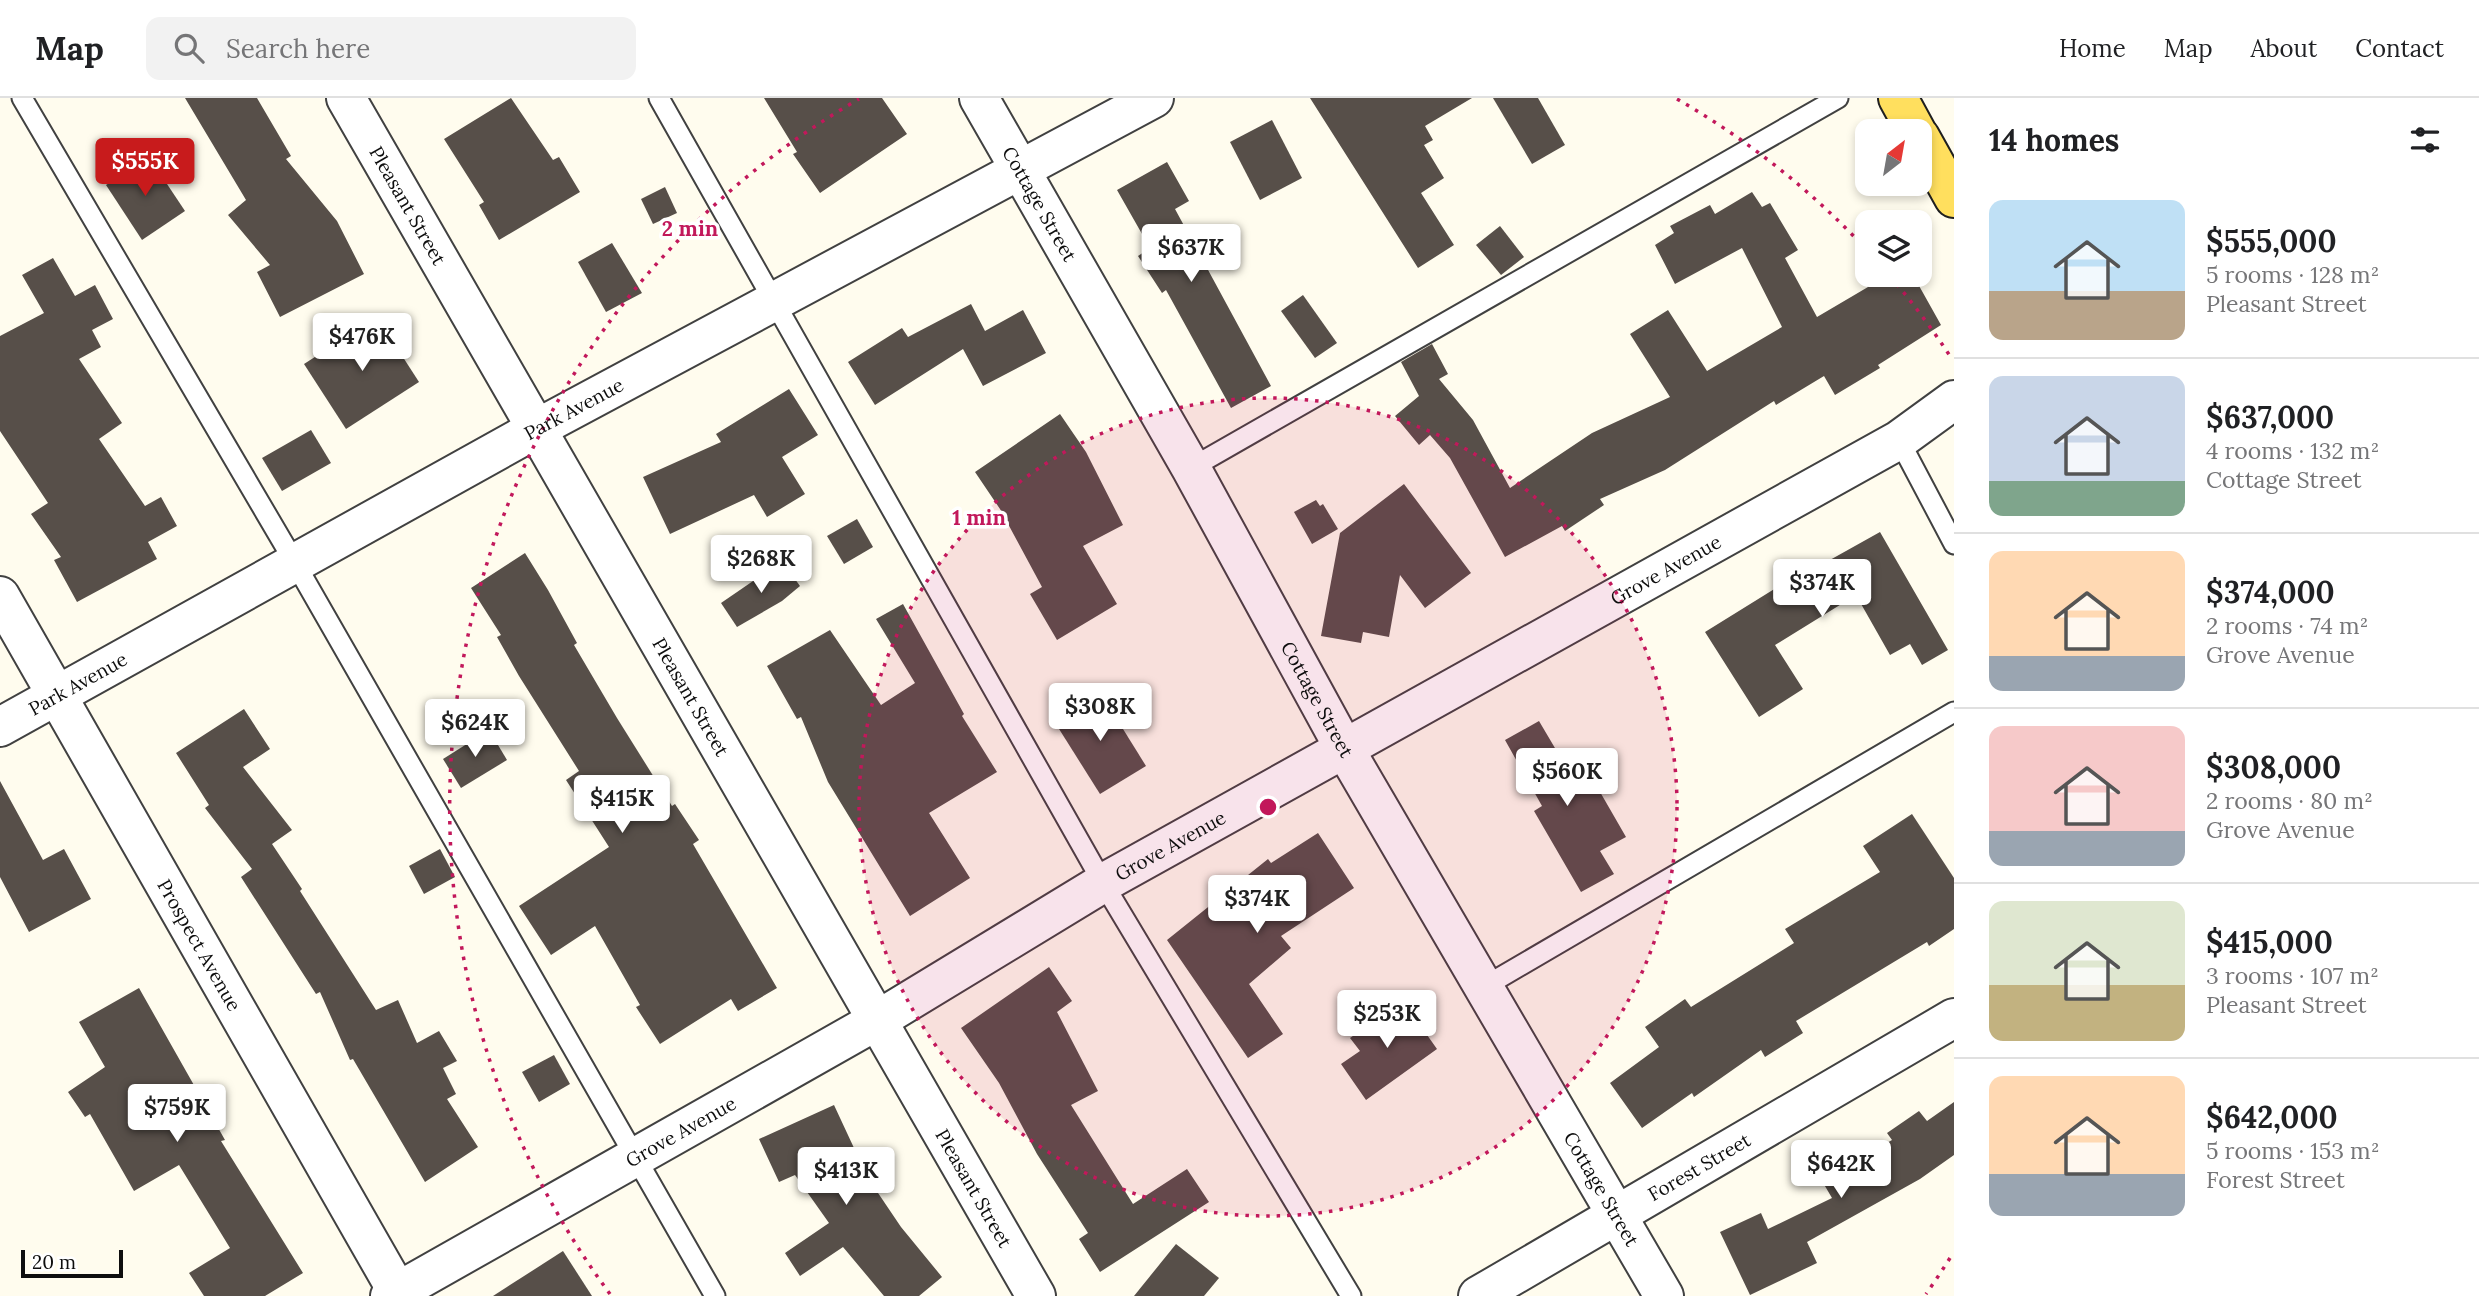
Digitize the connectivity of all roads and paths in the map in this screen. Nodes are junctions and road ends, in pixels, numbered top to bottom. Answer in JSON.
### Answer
{"nodes":[{"id":1,"x":22,"y":98,"type":"edge"},
{"id":2,"x":346,"y":98,"type":"edge"},
{"id":3,"x":659,"y":98,"type":"edge"},
{"id":4,"x":979,"y":98,"type":"edge"},
{"id":5,"x":1154,"y":98,"type":"edge"},
{"id":6,"x":1838,"y":98,"type":"edge"},
{"id":7,"x":1898,"y":98,"type":"edge"},
{"id":8,"x":1909,"y":119,"type":"edge"},
{"id":9,"x":1932,"y":159,"type":"edge"},
{"id":10,"x":1022,"y":170,"type":"junction"},
{"id":11,"x":1954,"y":198,"type":"edge"},
{"id":12,"x":775,"y":302,"type":"junction"},
{"id":13,"x":1954,"y":400,"type":"edge"},
{"id":14,"x":536,"y":429,"type":"junction"},
{"id":15,"x":1899,"y":440,"type":"junction"},
{"id":16,"x":1191,"y":468,"type":"junction"},
{"id":17,"x":1954,"y":544,"type":"edge"},
{"id":18,"x":295,"y":563,"type":"junction"},
{"id":19,"x":0,"y":596,"type":"edge"},
{"id":20,"x":58,"y":695,"type":"junction"},
{"id":21,"x":1954,"y":712,"type":"edge"},
{"id":22,"x":0,"y":727,"type":"edge"},
{"id":23,"x":1343,"y":748,"type":"junction"},
{"id":24,"x":1103,"y":883,"type":"junction"},
{"id":25,"x":1482,"y":988,"type":"junction"},
{"id":26,"x":1954,"y":1018,"type":"edge"},
{"id":27,"x":876,"y":1021,"type":"junction"},
{"id":28,"x":634,"y":1156,"type":"junction"},
{"id":29,"x":1617,"y":1214,"type":"junction"},
{"id":30,"x":396,"y":1294,"type":"edge"},
{"id":31,"x":715,"y":1296,"type":"edge"},
{"id":32,"x":1036,"y":1296,"type":"edge"},
{"id":33,"x":1351,"y":1296,"type":"edge"},
{"id":34,"x":1478,"y":1296,"type":"edge"},
{"id":35,"x":1664,"y":1296,"type":"edge"}],
"edges":[{"from":1,"to":18,"type":"lane"},
{"from":2,"to":14,"type":"street","name":"Pleasant Street"},
{"from":3,"to":12,"type":"lane"},
{"from":4,"to":10,"type":"street","name":"Cottage Street"},
{"from":5,"to":10,"type":"street","name":"Park Avenue"},
{"from":6,"to":16,"type":"lane"},
{"from":7,"to":8,"type":"main road"},
{"from":9,"to":11,"type":"main road"},
{"from":10,"to":12,"type":"street","name":"Park Avenue"},
{"from":10,"to":16,"type":"street","name":"Cottage Street"},
{"from":12,"to":14,"type":"street","name":"Park Avenue"},
{"from":12,"to":24,"type":"lane"},
{"from":13,"to":15,"type":"street","name":"Grove Avenue"},
{"from":14,"to":18,"type":"street","name":"Park Avenue"},
{"from":14,"to":27,"type":"street","name":"Pleasant Street"},
{"from":15,"to":17,"type":"lane"},
{"from":15,"to":23,"type":"street","name":"Grove Avenue"},
{"from":16,"to":23,"type":"street","name":"Cottage Street"},
{"from":18,"to":20,"type":"street","name":"Park Avenue"},
{"from":18,"to":28,"type":"lane"},
{"from":19,"to":20,"type":"street","name":"Prospect Avenue"},
{"from":20,"to":22,"type":"street","name":"Park Avenue"},
{"from":20,"to":30,"type":"street","name":"Prospect Avenue"},
{"from":21,"to":25,"type":"lane"},
{"from":23,"to":24,"type":"street","name":"Grove Avenue"},
{"from":23,"to":25,"type":"street","name":"Cottage Street"},
{"from":24,"to":27,"type":"street","name":"Grove Avenue"},
{"from":24,"to":33,"type":"lane"},
{"from":25,"to":29,"type":"street","name":"Cottage Street"},
{"from":26,"to":29,"type":"street","name":"Forest Street"},
{"from":27,"to":28,"type":"street","name":"Grove Avenue"},
{"from":27,"to":32,"type":"street","name":"Pleasant Street"},
{"from":28,"to":30,"type":"street","name":"Grove Avenue"},
{"from":28,"to":31,"type":"lane"},
{"from":29,"to":34,"type":"street","name":"Forest Street"},
{"from":29,"to":35,"type":"street","name":"Cottage Street"}]}
